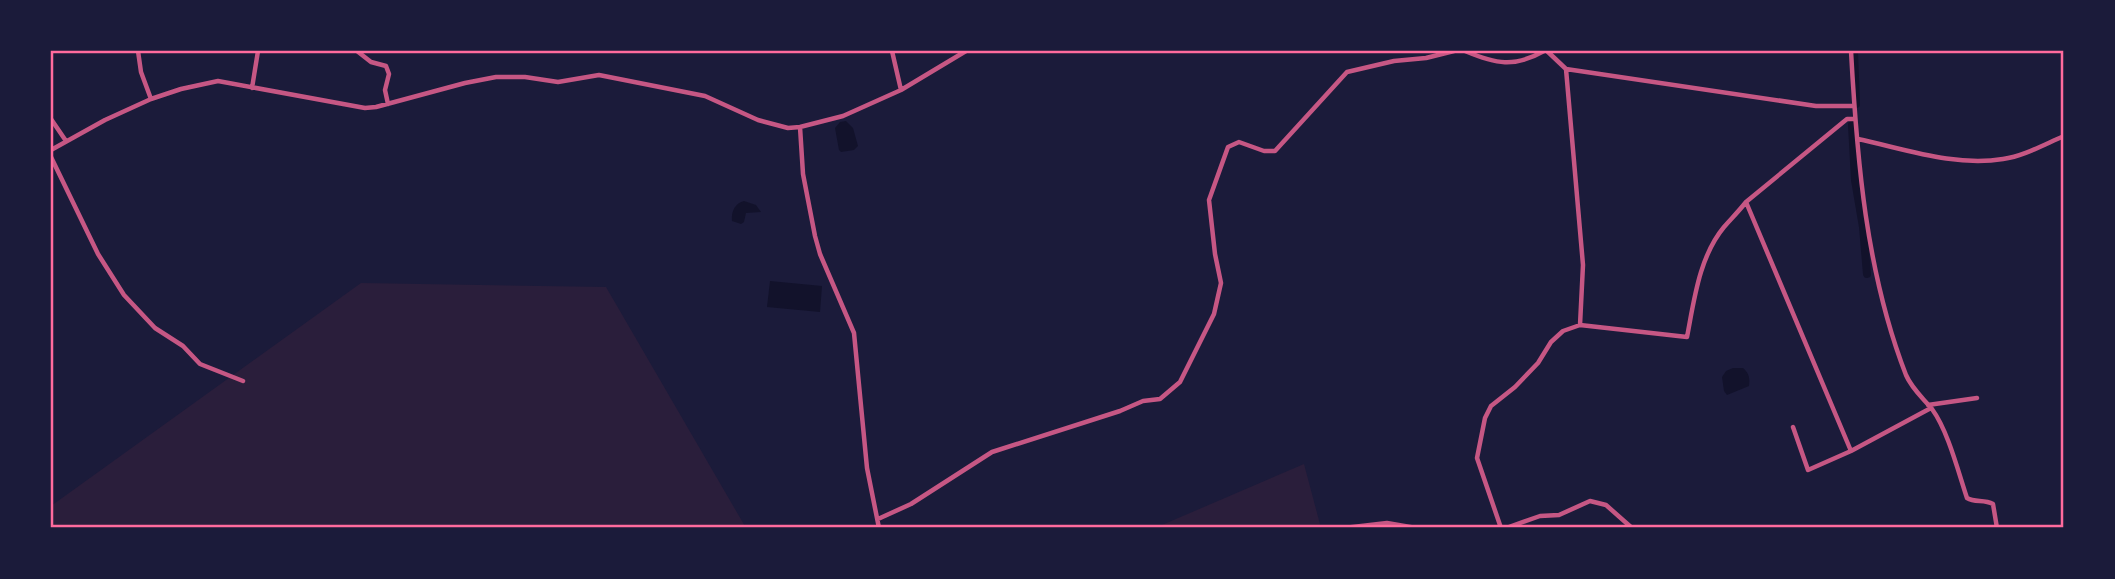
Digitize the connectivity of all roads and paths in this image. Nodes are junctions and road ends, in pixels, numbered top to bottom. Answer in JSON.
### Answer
{"nodes":[{"id":1,"x":138,"y":51,"type":"edge"},
{"id":2,"x":258,"y":51,"type":"edge"},
{"id":3,"x":356,"y":51,"type":"edge"},
{"id":4,"x":892,"y":51,"type":"edge"},
{"id":5,"x":965,"y":51,"type":"edge"},
{"id":6,"x":1454,"y":51,"type":"edge"},
{"id":7,"x":1465,"y":51,"type":"edge"},
{"id":8,"x":1545,"y":51,"type":"edge"},
{"id":9,"x":1851,"y":51,"type":"edge"},
{"id":10,"x":1566,"y":69,"type":"junction"},
{"id":11,"x":251,"y":88,"type":"junction"},
{"id":12,"x":901,"y":90,"type":"junction"},
{"id":13,"x":151,"y":99,"type":"junction"},
{"id":14,"x":388,"y":104,"type":"junction"},
{"id":15,"x":1854,"y":106,"type":"junction"},
{"id":16,"x":51,"y":118,"type":"edge"},
{"id":17,"x":1855,"y":119,"type":"junction"},
{"id":18,"x":800,"y":127,"type":"junction"},
{"id":19,"x":2064,"y":136,"type":"edge"},
{"id":20,"x":1858,"y":139,"type":"junction"},
{"id":21,"x":66,"y":141,"type":"junction"},
{"id":22,"x":51,"y":150,"type":"edge"},
{"id":23,"x":51,"y":157,"type":"edge"},
{"id":24,"x":1746,"y":202,"type":"junction"},
{"id":25,"x":1580,"y":326,"type":"junction"},
{"id":26,"x":243,"y":381,"type":"dead end"},
{"id":27,"x":1976,"y":398,"type":"dead end"},
{"id":28,"x":1929,"y":407,"type":"junction"},
{"id":29,"x":1793,"y":427,"type":"dead end"},
{"id":30,"x":1851,"y":451,"type":"junction"},
{"id":31,"x":878,"y":519,"type":"junction"},
{"id":32,"x":879,"y":528,"type":"edge"},
{"id":33,"x":1344,"y":528,"type":"edge"},
{"id":34,"x":1416,"y":528,"type":"edge"},
{"id":35,"x":1501,"y":528,"type":"edge"},
{"id":36,"x":1506,"y":528,"type":"edge"},
{"id":37,"x":1632,"y":528,"type":"edge"},
{"id":38,"x":1997,"y":528,"type":"edge"}],
"edges":[{"from":1,"to":13,"type":"street"},
{"from":2,"to":11,"type":"street"},
{"from":3,"to":14,"type":"street"},
{"from":4,"to":12,"type":"street"},
{"from":5,"to":12,"type":"street"},
{"from":6,"to":31,"type":"street"},
{"from":7,"to":8,"type":"street"},
{"from":8,"to":10,"type":"street"},
{"from":9,"to":15,"type":"street"},
{"from":10,"to":15,"type":"street"},
{"from":10,"to":25,"type":"street"},
{"from":11,"to":13,"type":"street"},
{"from":11,"to":14,"type":"street"},
{"from":12,"to":18,"type":"street"},
{"from":13,"to":21,"type":"street"},
{"from":14,"to":18,"type":"street"},
{"from":15,"to":17,"type":"street"},
{"from":16,"to":21,"type":"street"},
{"from":17,"to":20,"type":"street"},
{"from":17,"to":24,"type":"street"},
{"from":18,"to":31,"type":"street"},
{"from":19,"to":20,"type":"street"},
{"from":20,"to":28,"type":"street"},
{"from":21,"to":22,"type":"street"},
{"from":23,"to":26,"type":"street"},
{"from":24,"to":25,"type":"street"},
{"from":24,"to":30,"type":"street"},
{"from":25,"to":35,"type":"street"},
{"from":27,"to":28,"type":"street"},
{"from":28,"to":30,"type":"street"},
{"from":28,"to":38,"type":"street"},
{"from":29,"to":30,"type":"street"},
{"from":31,"to":32,"type":"street"},
{"from":33,"to":34,"type":"street"},
{"from":36,"to":37,"type":"street"}]}
